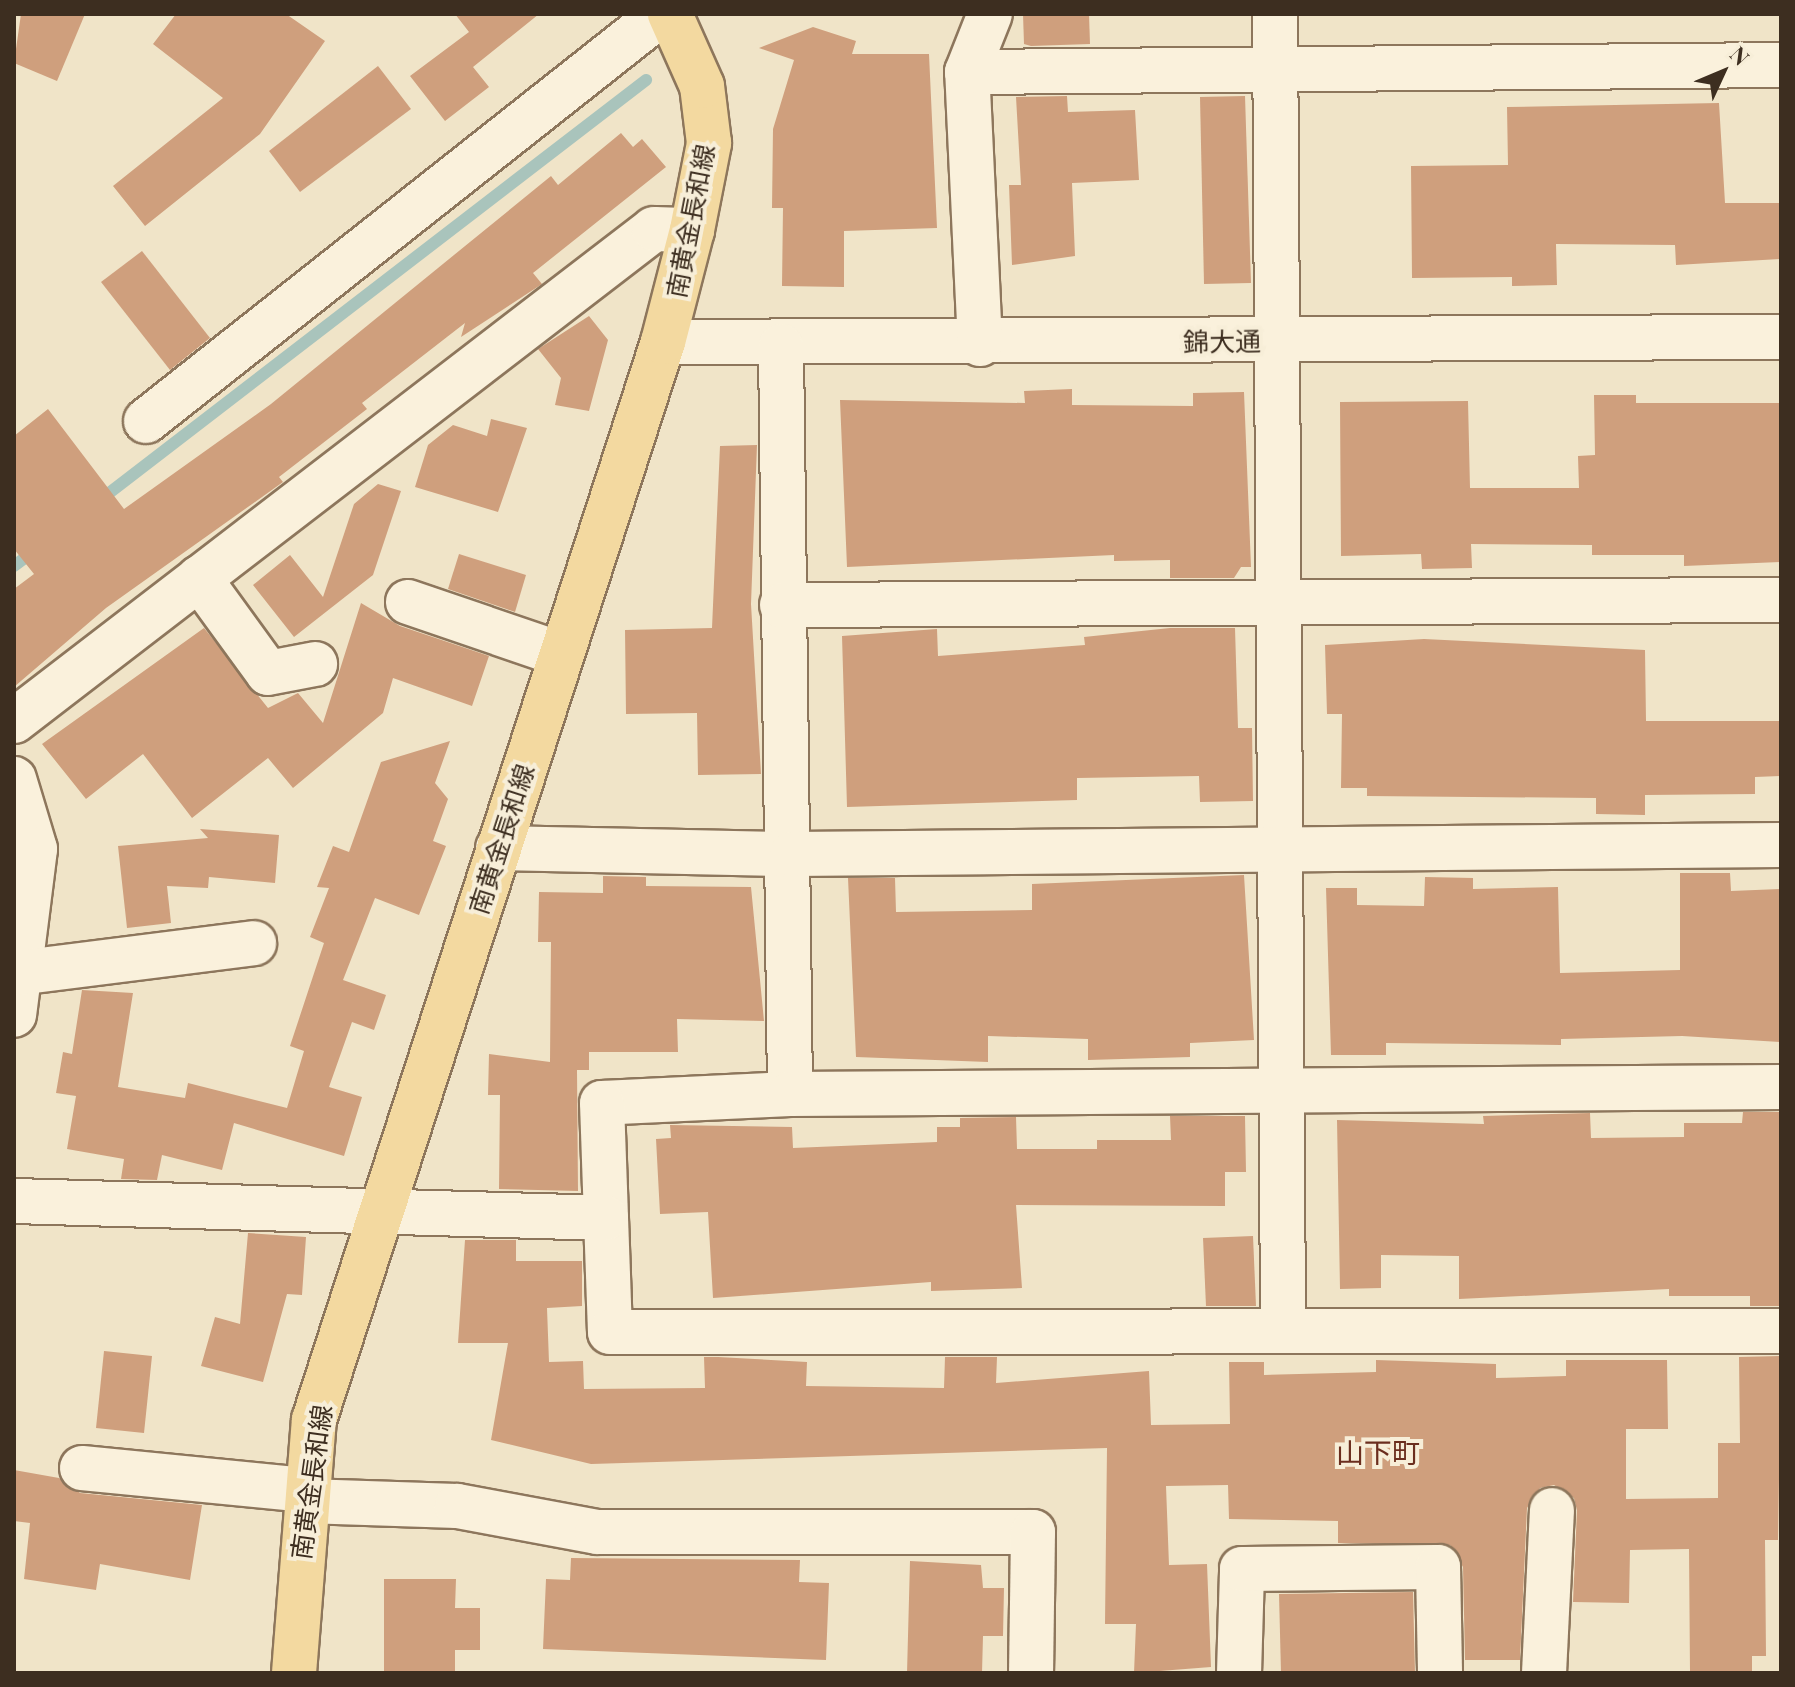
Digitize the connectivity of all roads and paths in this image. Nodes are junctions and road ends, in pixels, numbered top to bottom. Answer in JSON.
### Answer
{"nodes":[{"id":1,"x":661,"y":14,"type":"edge"},
{"id":2,"x":670,"y":14,"type":"edge"},
{"id":3,"x":990,"y":14,"type":"edge"},
{"id":4,"x":1275,"y":14,"type":"edge"},
{"id":5,"x":1781,"y":65,"type":"edge"},
{"id":6,"x":1276,"y":69,"type":"junction"},
{"id":7,"x":967,"y":72,"type":"junction"},
{"id":8,"x":692,"y":230,"type":"junction"},
{"id":9,"x":1781,"y":337,"type":"edge"},
{"id":10,"x":1273,"y":341,"type":"junction"},
{"id":11,"x":663,"y":342,"type":"junction"},
{"id":12,"x":980,"y":344,"type":"junction"},
{"id":13,"x":781,"y":346,"type":"junction"},
{"id":14,"x":146,"y":421,"type":"dead end"},
{"id":15,"x":199,"y":578,"type":"junction"},
{"id":16,"x":1781,"y":600,"type":"edge"},
{"id":17,"x":408,"y":602,"type":"dead end"},
{"id":18,"x":782,"y":605,"type":"junction"},
{"id":19,"x":1278,"y":608,"type":"junction"},
{"id":20,"x":560,"y":654,"type":"junction"},
{"id":21,"x":315,"y":664,"type":"dead end"},
{"id":22,"x":14,"y":721,"type":"edge"},
{"id":23,"x":14,"y":779,"type":"edge"},
{"id":24,"x":1781,"y":845,"type":"edge"},
{"id":25,"x":498,"y":848,"type":"junction"},
{"id":26,"x":1275,"y":848,"type":"junction"},
{"id":27,"x":792,"y":854,"type":"junction"},
{"id":28,"x":254,"y":943,"type":"dead end"},
{"id":29,"x":16,"y":994,"type":"edge"},
{"id":30,"x":1781,"y":1087,"type":"edge"},
{"id":31,"x":1279,"y":1090,"type":"junction"},
{"id":32,"x":790,"y":1094,"type":"junction"},
{"id":33,"x":14,"y":1201,"type":"edge"},
{"id":34,"x":381,"y":1212,"type":"junction"},
{"id":35,"x":606,"y":1218,"type":"junction"},
{"id":36,"x":1283,"y":1330,"type":"junction"},
{"id":37,"x":1781,"y":1331,"type":"edge"},
{"id":38,"x":82,"y":1468,"type":"dead end"},
{"id":39,"x":306,"y":1495,"type":"junction"},
{"id":40,"x":1552,"y":1510,"type":"dead end"},
{"id":41,"x":294,"y":1673,"type":"edge"},
{"id":42,"x":1031,"y":1673,"type":"edge"},
{"id":43,"x":1239,"y":1673,"type":"edge"},
{"id":44,"x":1440,"y":1673,"type":"edge"},
{"id":45,"x":1544,"y":1673,"type":"edge"}],
"edges":[{"from":1,"to":14,"type":"street"},
{"from":2,"to":8,"type":"main road","name":"南黄金長和線"},
{"from":3,"to":7,"type":"street"},
{"from":4,"to":6,"type":"street"},
{"from":5,"to":6,"type":"street"},
{"from":6,"to":7,"type":"street"},
{"from":6,"to":10,"type":"street"},
{"from":7,"to":12,"type":"street"},
{"from":8,"to":11,"type":"main road","name":"南黄金長和線"},
{"from":8,"to":15,"type":"street"},
{"from":9,"to":10,"type":"street","name":"錦大通"},
{"from":10,"to":12,"type":"street","name":"錦大通"},
{"from":10,"to":19,"type":"street"},
{"from":11,"to":13,"type":"street","name":"錦大通"},
{"from":11,"to":20,"type":"main road","name":"南黄金長和線"},
{"from":12,"to":13,"type":"street","name":"錦大通"},
{"from":13,"to":18,"type":"street"},
{"from":15,"to":21,"type":"street"},
{"from":15,"to":22,"type":"street"},
{"from":16,"to":19,"type":"street"},
{"from":17,"to":20,"type":"street"},
{"from":18,"to":19,"type":"street"},
{"from":18,"to":27,"type":"street"},
{"from":19,"to":26,"type":"street"},
{"from":20,"to":25,"type":"main road","name":"南黄金長和線"},
{"from":23,"to":29,"type":"street"},
{"from":24,"to":26,"type":"street"},
{"from":25,"to":27,"type":"street"},
{"from":25,"to":34,"type":"main road","name":"南黄金長和線"},
{"from":26,"to":27,"type":"street"},
{"from":26,"to":31,"type":"street"},
{"from":27,"to":32,"type":"street"},
{"from":28,"to":29,"type":"street"},
{"from":30,"to":31,"type":"street"},
{"from":31,"to":32,"type":"street"},
{"from":31,"to":36,"type":"street"},
{"from":32,"to":35,"type":"street"},
{"from":33,"to":34,"type":"street"},
{"from":34,"to":35,"type":"street"},
{"from":34,"to":39,"type":"main road","name":"南黄金長和線"},
{"from":35,"to":36,"type":"street"},
{"from":36,"to":37,"type":"street"},
{"from":38,"to":39,"type":"street"},
{"from":39,"to":41,"type":"main road","name":"南黄金長和線"},
{"from":39,"to":42,"type":"street"},
{"from":40,"to":45,"type":"street"},
{"from":43,"to":44,"type":"street"}]}
